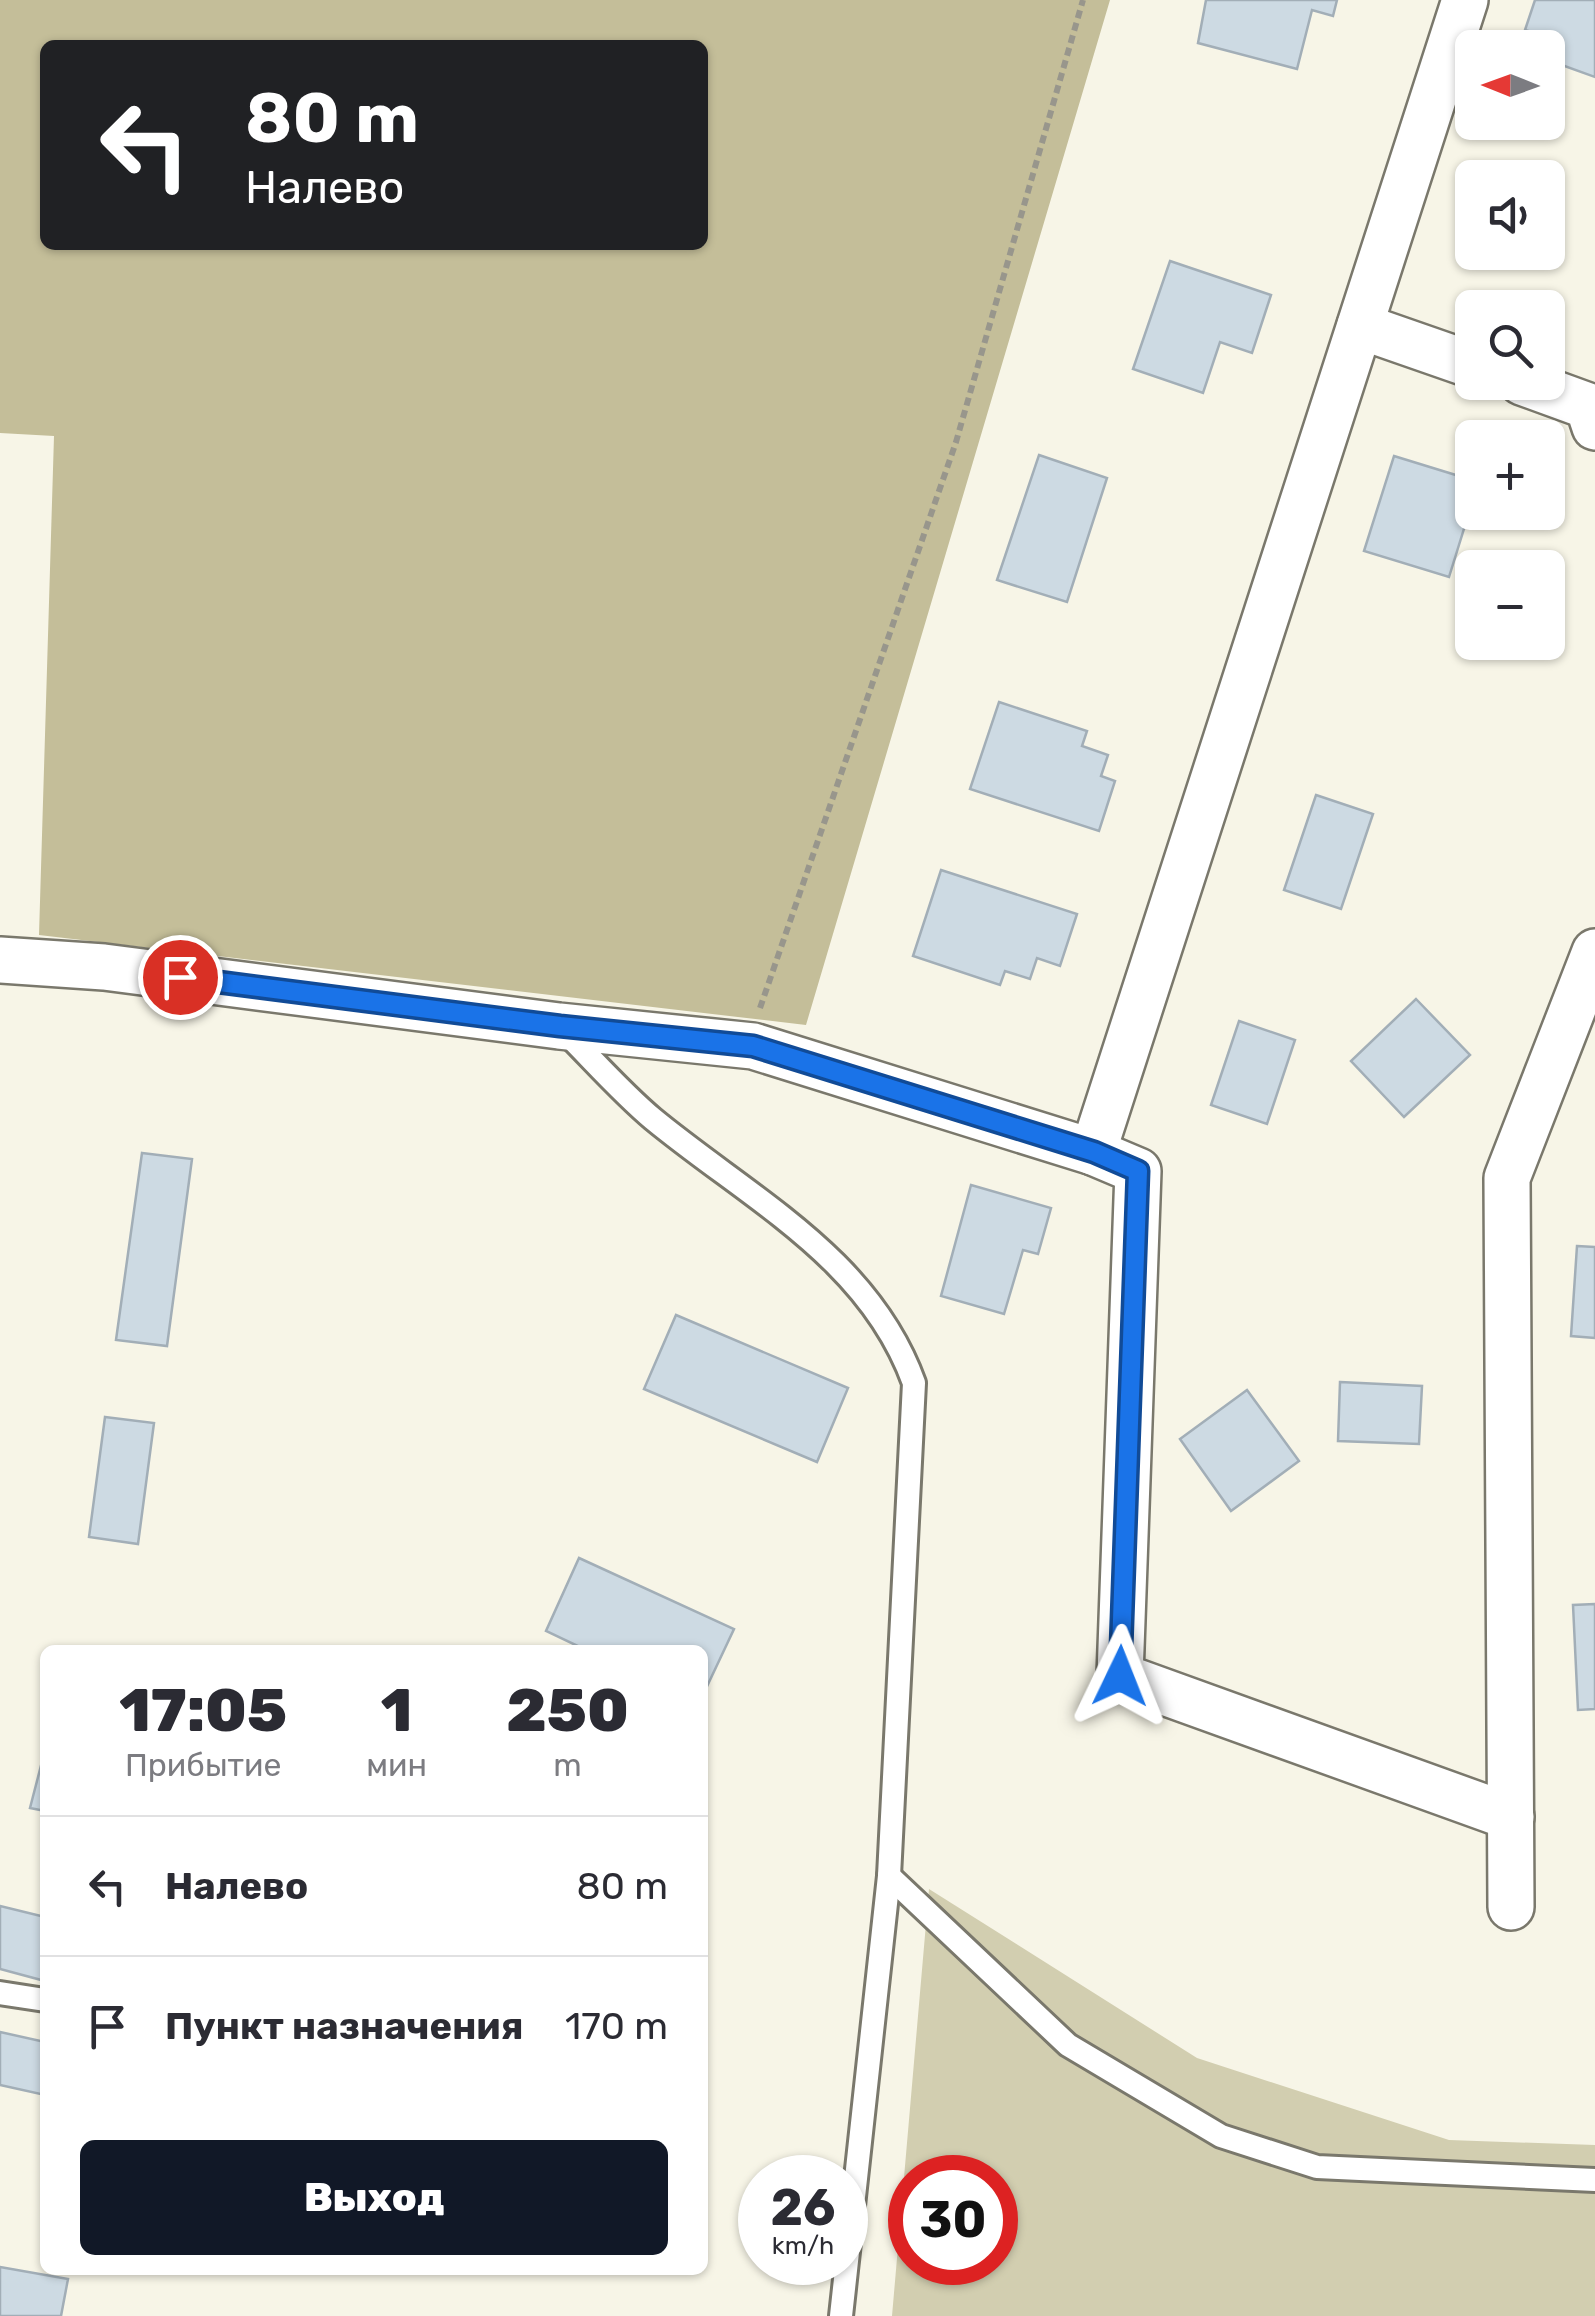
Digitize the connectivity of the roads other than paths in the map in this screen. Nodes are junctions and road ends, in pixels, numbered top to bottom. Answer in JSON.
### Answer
{"nodes":[{"id":1,"x":1465,"y":0,"type":"edge"},
{"id":2,"x":1360,"y":326,"type":"junction"},
{"id":3,"x":1455,"y":359,"type":"edge"},
{"id":4,"x":1565,"y":398,"type":"edge"},
{"id":5,"x":1595,"y":426,"type":"edge"},
{"id":6,"x":1595,"y":952,"type":"edge"},
{"id":7,"x":0,"y":960,"type":"edge"},
{"id":8,"x":560,"y":1026,"type":"junction"},
{"id":9,"x":1094,"y":1152,"type":"junction"},
{"id":10,"x":1511,"y":1817,"type":"junction"},
{"id":11,"x":889,"y":1876,"type":"junction"},
{"id":12,"x":1511,"y":1906,"type":"dead end"},
{"id":13,"x":0,"y":1993,"type":"edge"},
{"id":14,"x":40,"y":1999,"type":"edge"},
{"id":15,"x":1595,"y":2180,"type":"edge"},
{"id":16,"x":841,"y":2316,"type":"edge"}],
"edges":[{"from":1,"to":2,"type":"street"},
{"from":2,"to":3,"type":"street"},
{"from":2,"to":9,"type":"street"},
{"from":4,"to":5,"type":"street"},
{"from":6,"to":10,"type":"street"},
{"from":7,"to":8,"type":"street"},
{"from":8,"to":9,"type":"street"},
{"from":8,"to":11,"type":"lane"},
{"from":9,"to":10,"type":"street"},
{"from":10,"to":12,"type":"street"},
{"from":11,"to":15,"type":"lane"},
{"from":11,"to":16,"type":"lane"},
{"from":13,"to":14,"type":"lane"}]}
